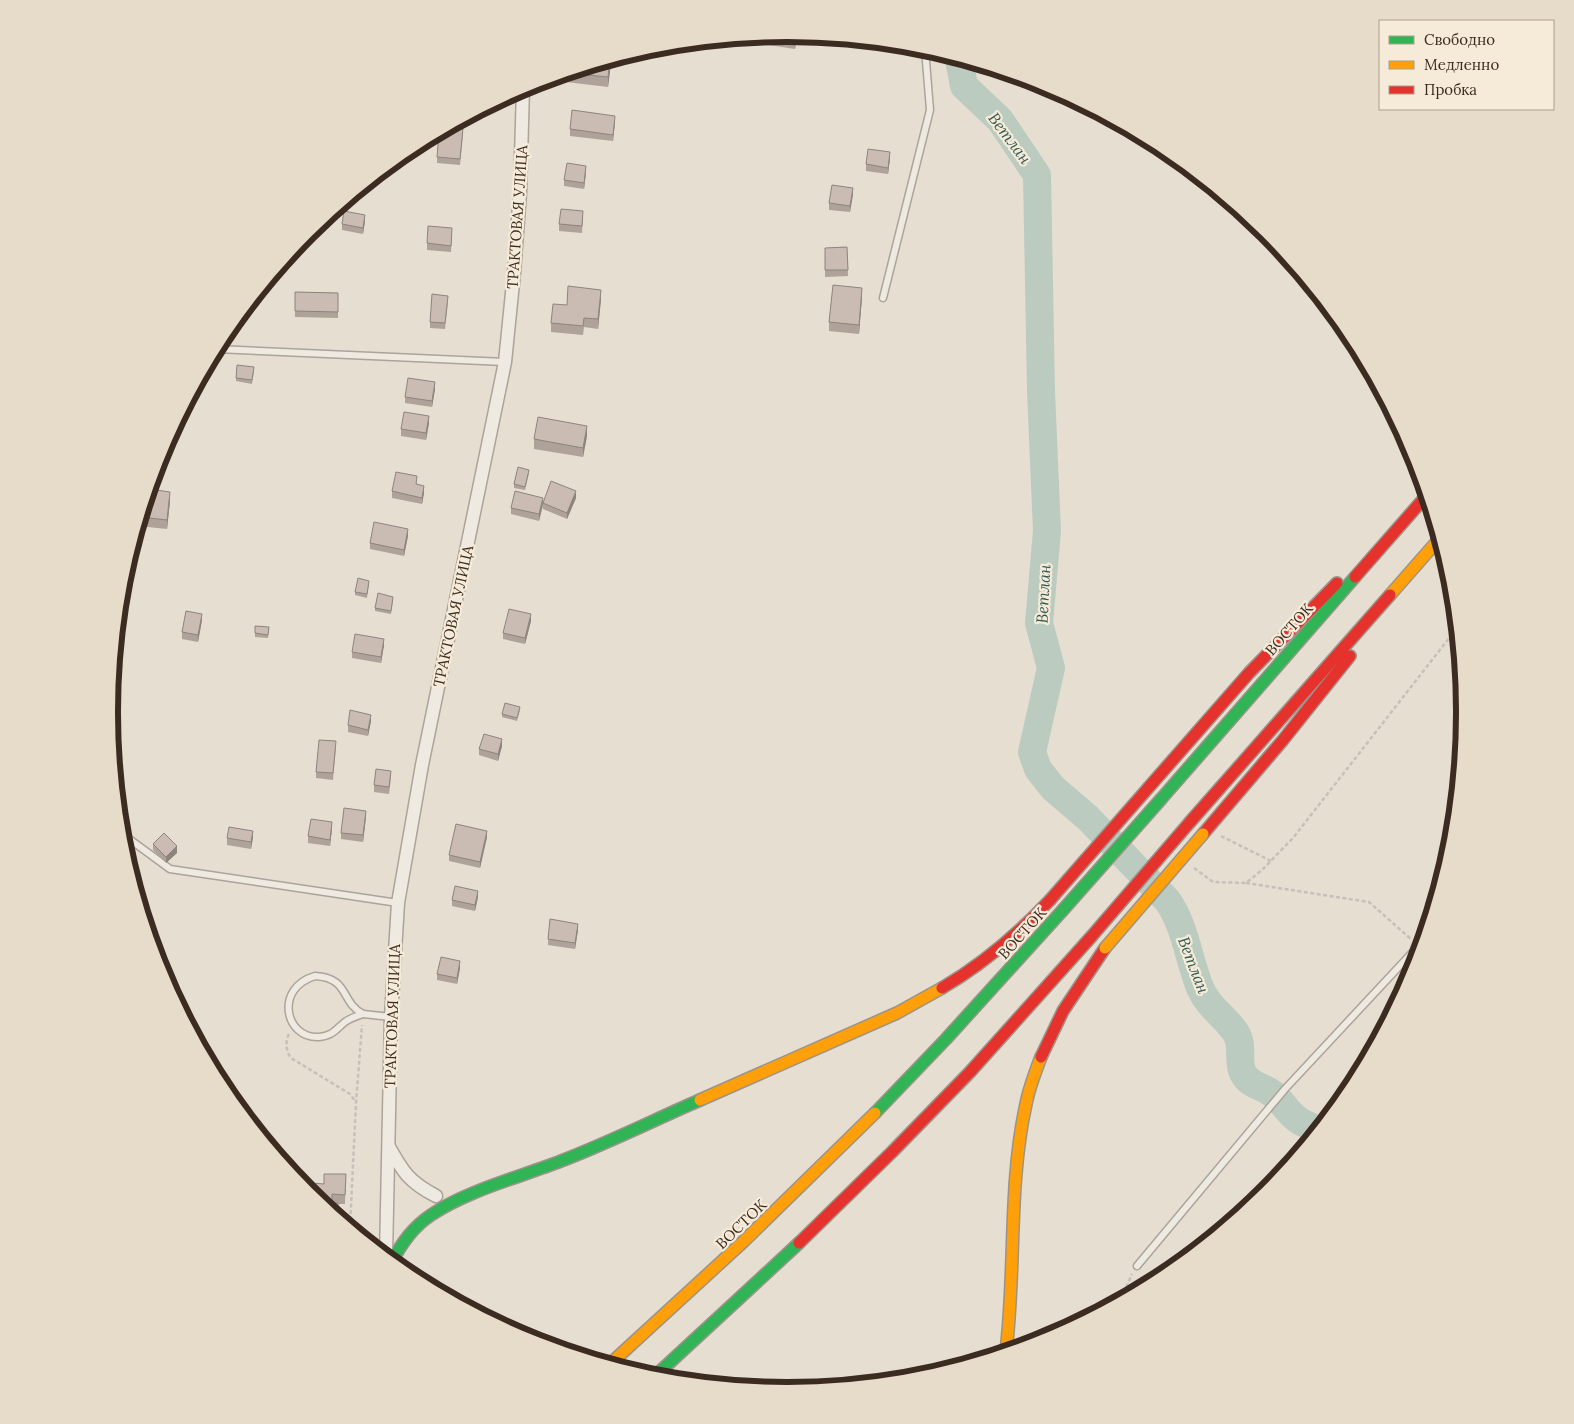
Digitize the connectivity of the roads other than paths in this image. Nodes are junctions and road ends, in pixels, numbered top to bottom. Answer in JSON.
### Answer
{"nodes":[{"id":1,"x":926,"y":57,"type":"edge"},
{"id":2,"x":523,"y":97,"type":"edge"},
{"id":3,"x":883,"y":298,"type":"dead end"},
{"id":4,"x":225,"y":348,"type":"edge"},
{"id":5,"x":505,"y":362,"type":"junction"},
{"id":6,"x":1422,"y":499,"type":"edge"},
{"id":7,"x":1422,"y":500,"type":"edge"},
{"id":8,"x":1435,"y":545,"type":"edge"},
{"id":9,"x":1436,"y":546,"type":"edge"},
{"id":10,"x":129,"y":839,"type":"edge"},
{"id":11,"x":398,"y":903,"type":"junction"},
{"id":12,"x":1411,"y":953,"type":"edge"},
{"id":13,"x":363,"y":1014,"type":"junction"},
{"id":14,"x":391,"y":1017,"type":"junction"},
{"id":15,"x":388,"y":1145,"type":"junction"},
{"id":16,"x":436,"y":1196,"type":"dead end"},
{"id":17,"x":386,"y":1248,"type":"edge"},
{"id":18,"x":395,"y":1255,"type":"edge"},
{"id":19,"x":1137,"y":1266,"type":"road end"},
{"id":20,"x":1007,"y":1344,"type":"edge"},
{"id":21,"x":615,"y":1359,"type":"edge"},
{"id":22,"x":662,"y":1370,"type":"edge"}],
"edges":[{"from":1,"to":3,"type":"lane"},
{"from":2,"to":5,"type":"street","name":"ТРАКТОВАЯ УЛИЦА"},
{"from":4,"to":5,"type":"lane"},
{"from":5,"to":11,"type":"street","name":"ТРАКТОВАЯ УЛИЦА"},
{"from":6,"to":18,"type":"main road","bridge":true},
{"from":7,"to":21,"type":"main road","name":"ВОСТОК","bridge":true},
{"from":8,"to":22,"type":"main road","bridge":true},
{"from":9,"to":20,"type":"main road","bridge":true},
{"from":10,"to":11,"type":"lane"},
{"from":11,"to":14,"type":"street","name":"ТРАКТОВАЯ УЛИЦА"},
{"from":12,"to":19,"type":"lane"},
{"from":13,"to":13,"type":"lane"},
{"from":13,"to":14,"type":"lane"},
{"from":14,"to":15,"type":"street","name":"ТРАКТОВАЯ УЛИЦА"},
{"from":15,"to":16,"type":"street"},
{"from":15,"to":17,"type":"street","name":"ТРАКТОВАЯ УЛИЦА"}]}
